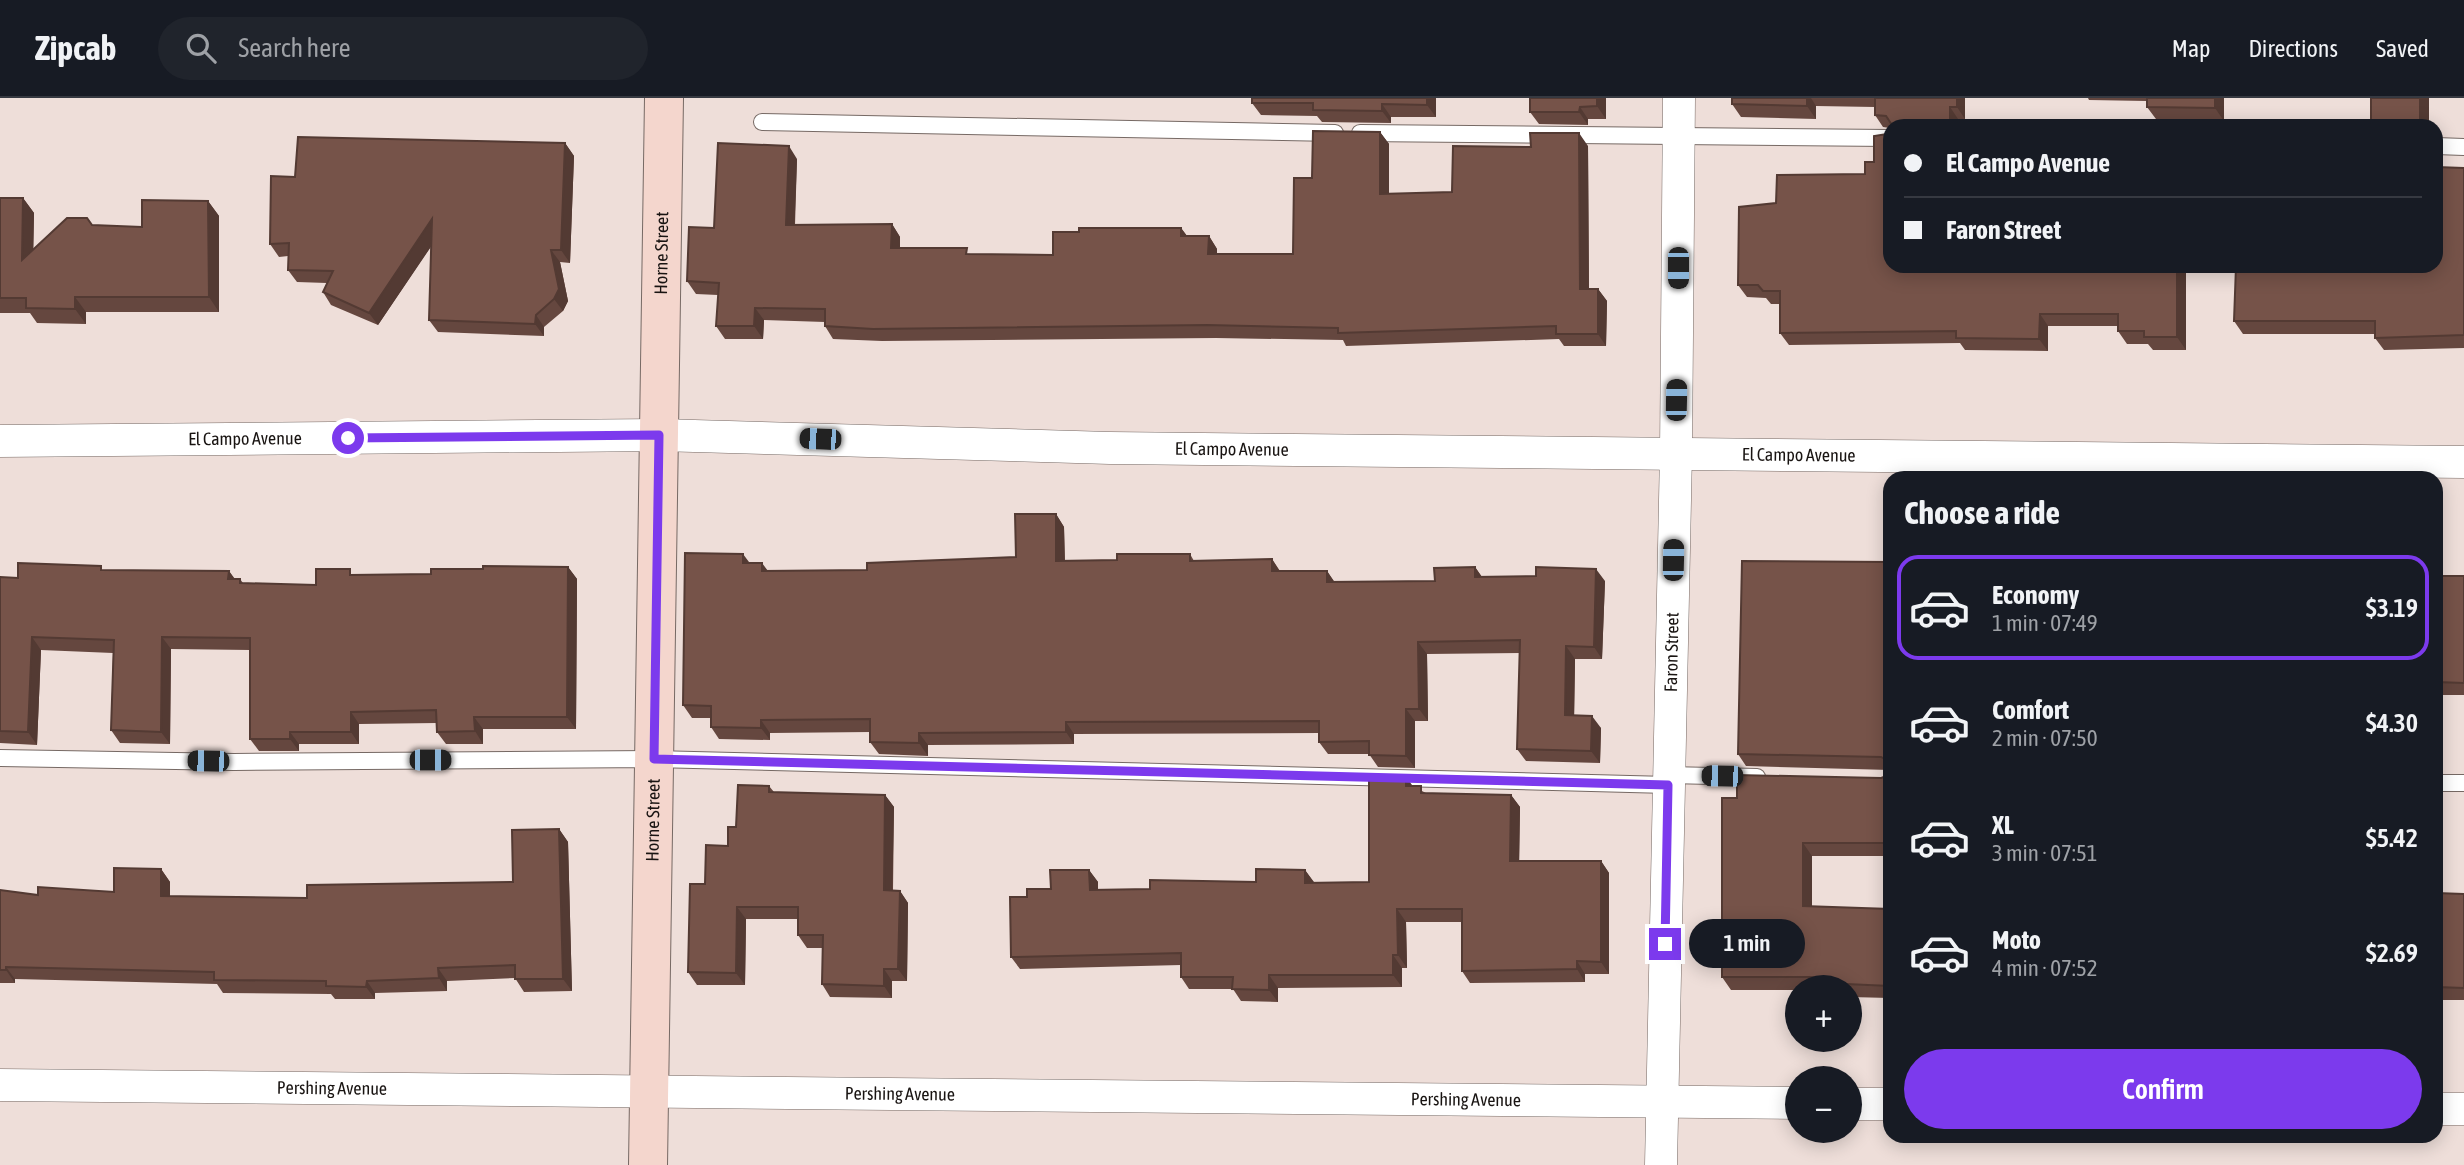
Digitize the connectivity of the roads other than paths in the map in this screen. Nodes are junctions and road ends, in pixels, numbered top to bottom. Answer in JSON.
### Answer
{"nodes":[{"id":1,"x":664,"y":98,"type":"edge"},
{"id":2,"x":1679,"y":98,"type":"edge"},
{"id":3,"x":762,"y":122,"type":"dead end"},
{"id":4,"x":1679,"y":136,"type":"junction"},
{"id":5,"x":1883,"y":138,"type":"edge"},
{"id":6,"x":2443,"y":146,"type":"edge"},
{"id":7,"x":2464,"y":147,"type":"edge"},
{"id":8,"x":659,"y":435,"type":"junction"},
{"id":9,"x":0,"y":441,"type":"edge"},
{"id":10,"x":1676,"y":453,"type":"junction"},
{"id":11,"x":2464,"y":462,"type":"edge"},
{"id":12,"x":0,"y":758,"type":"edge"},
{"id":13,"x":654,"y":759,"type":"junction"},
{"id":14,"x":1776,"y":778,"type":"edge"},
{"id":15,"x":1668,"y":780,"type":"junction"},
{"id":16,"x":2443,"y":783,"type":"edge"},
{"id":17,"x":2464,"y":783,"type":"edge"},
{"id":18,"x":0,"y":1086,"type":"edge"},
{"id":19,"x":649,"y":1092,"type":"junction"},
{"id":20,"x":1662,"y":1102,"type":"junction"},
{"id":21,"x":1785,"y":1104,"type":"edge"},
{"id":22,"x":1862,"y":1104,"type":"edge"},
{"id":23,"x":1883,"y":1104,"type":"edge"},
{"id":24,"x":2443,"y":1109,"type":"edge"},
{"id":25,"x":2464,"y":1109,"type":"edge"},
{"id":26,"x":648,"y":1165,"type":"edge"},
{"id":27,"x":1661,"y":1165,"type":"edge"}],
"edges":[{"from":1,"to":8,"type":"street","name":"Horne Street"},
{"from":2,"to":4,"type":"street","name":"Faron Street"},
{"from":3,"to":4,"type":"lane"},
{"from":4,"to":5,"type":"lane"},
{"from":4,"to":10,"type":"street","name":"Faron Street"},
{"from":6,"to":7,"type":"lane"},
{"from":8,"to":9,"type":"street","name":"El Campo Avenue"},
{"from":8,"to":10,"type":"street","name":"El Campo Avenue"},
{"from":8,"to":13,"type":"street","name":"Horne Street"},
{"from":10,"to":11,"type":"street","name":"El Campo Avenue"},
{"from":10,"to":15,"type":"street","name":"Faron Street"},
{"from":12,"to":13,"type":"lane"},
{"from":13,"to":15,"type":"lane"},
{"from":13,"to":19,"type":"street","name":"Horne Street"},
{"from":14,"to":15,"type":"lane"},
{"from":15,"to":20,"type":"street","name":"Faron Street"},
{"from":16,"to":17,"type":"lane"},
{"from":18,"to":19,"type":"street","name":"Pershing Avenue"},
{"from":19,"to":20,"type":"street","name":"Pershing Avenue"},
{"from":19,"to":26,"type":"street","name":"Horne Street"},
{"from":20,"to":21,"type":"street","name":"Pershing Avenue"},
{"from":20,"to":27,"type":"street","name":"Faron Street"},
{"from":22,"to":23,"type":"street"},
{"from":24,"to":25,"type":"street"}]}
